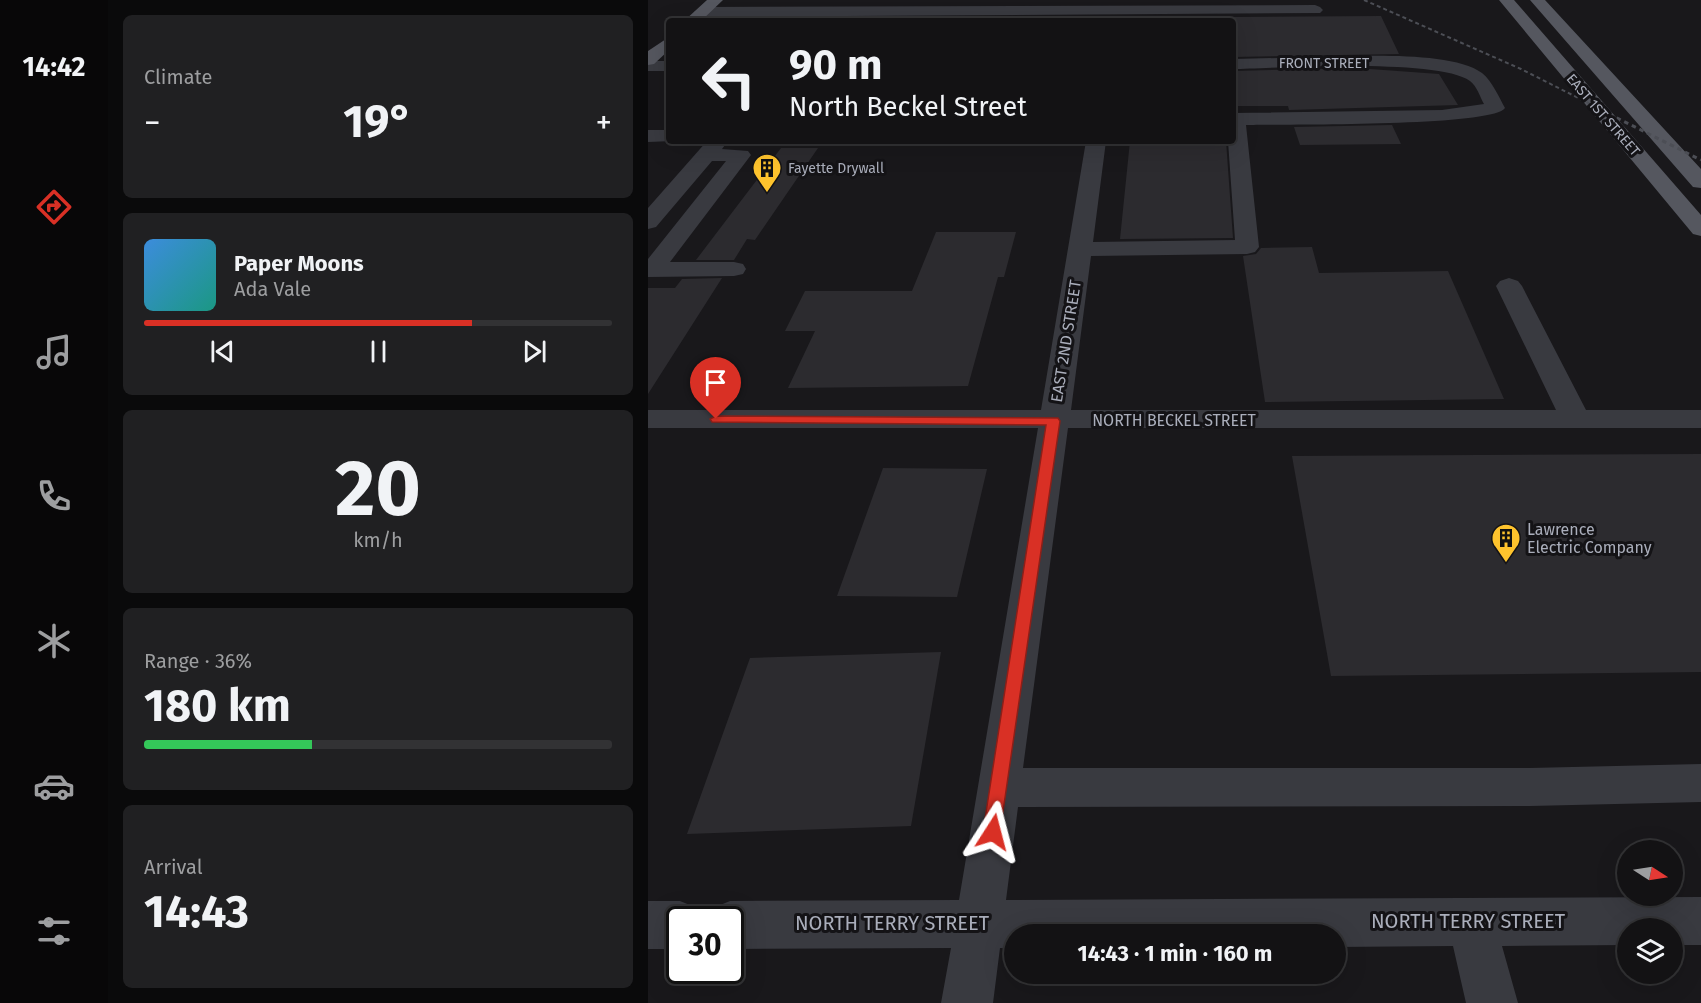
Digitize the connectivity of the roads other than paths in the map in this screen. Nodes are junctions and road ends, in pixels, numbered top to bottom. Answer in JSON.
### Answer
{"nodes":[{"id":1,"x":716,"y":0,"type":"edge"},
{"id":2,"x":834,"y":0,"type":"edge"},
{"id":3,"x":1506,"y":0,"type":"edge"},
{"id":4,"x":1546,"y":4,"type":"edge"},
{"id":5,"x":914,"y":6,"type":"edge"},
{"id":6,"x":1315,"y":10,"type":"dead end"},
{"id":7,"x":1113,"y":11,"type":"edge"},
{"id":8,"x":822,"y":12,"type":"junction"},
{"id":9,"x":697,"y":17,"type":"edge"},
{"id":10,"x":666,"y":45,"type":"edge"},
{"id":11,"x":648,"y":60,"type":"edge"},
{"id":12,"x":1236,"y":64,"type":"edge"},
{"id":13,"x":648,"y":66,"type":"edge"},
{"id":14,"x":666,"y":66,"type":"edge"},
{"id":15,"x":1236,"y":119,"type":"edge"},
{"id":16,"x":1236,"y":130,"type":"edge"},
{"id":17,"x":1096,"y":144,"type":"edge"},
{"id":18,"x":712,"y":148,"type":"edge"},
{"id":19,"x":1701,"y":182,"type":"edge"},
{"id":20,"x":671,"y":195,"type":"junction"},
{"id":21,"x":648,"y":196,"type":"edge"},
{"id":22,"x":648,"y":222,"type":"edge"},
{"id":23,"x":1701,"y":228,"type":"edge"},
{"id":24,"x":1080,"y":249,"type":"junction"},
{"id":25,"x":734,"y":269,"type":"dead end"},
{"id":26,"x":650,"y":270,"type":"edge"},
{"id":27,"x":1509,"y":286,"type":"dead end"},
{"id":28,"x":648,"y":419,"type":"edge"},
{"id":29,"x":1576,"y":419,"type":"junction"},
{"id":30,"x":1701,"y":419,"type":"edge"},
{"id":31,"x":1053,"y":421,"type":"junction"},
{"id":32,"x":1701,"y":783,"type":"edge"},
{"id":33,"x":1000,"y":788,"type":"junction"},
{"id":34,"x":1471,"y":921,"type":"junction"},
{"id":35,"x":1701,"y":921,"type":"edge"},
{"id":36,"x":978,"y":922,"type":"junction"},
{"id":37,"x":648,"y":925,"type":"edge"},
{"id":38,"x":666,"y":925,"type":"edge"},
{"id":39,"x":744,"y":925,"type":"edge"},
{"id":40,"x":967,"y":1003,"type":"edge"},
{"id":41,"x":1492,"y":1003,"type":"edge"}],
"edges":[{"from":1,"to":9,"type":"main road"},
{"from":2,"to":8,"type":"street"},
{"from":3,"to":23,"type":"main road","name":"EAST 1ST STREET"},
{"from":4,"to":19,"type":"main road","name":"EAST 1ST STREET"},
{"from":5,"to":7,"type":"street"},
{"from":5,"to":8,"type":"street"},
{"from":6,"to":7,"type":"street"},
{"from":8,"to":9,"type":"street"},
{"from":10,"to":11,"type":"main road"},
{"from":12,"to":15,"type":"street","name":"FRONT STREET"},
{"from":13,"to":14,"type":"street"},
{"from":16,"to":24,"type":"street"},
{"from":17,"to":24,"type":"street","name":"EAST 2ND STREET"},
{"from":18,"to":20,"type":"street"},
{"from":18,"to":26,"type":"street"},
{"from":20,"to":21,"type":"street"},
{"from":20,"to":22,"type":"street"},
{"from":24,"to":31,"type":"street","name":"EAST 2ND STREET"},
{"from":25,"to":26,"type":"street"},
{"from":27,"to":29,"type":"street"},
{"from":28,"to":31,"type":"street","name":"NORTH BECKEL STREET"},
{"from":29,"to":30,"type":"street","name":"NORTH BECKEL STREET"},
{"from":29,"to":31,"type":"street","name":"NORTH BECKEL STREET"},
{"from":31,"to":33,"type":"street","name":"EAST 2ND STREET"},
{"from":32,"to":33,"type":"street"},
{"from":33,"to":36,"type":"street","name":"EAST 2ND STREET"},
{"from":34,"to":35,"type":"street","name":"NORTH TERRY STREET"},
{"from":34,"to":36,"type":"street","name":"NORTH TERRY STREET"},
{"from":34,"to":41,"type":"street"},
{"from":36,"to":39,"type":"street","name":"NORTH TERRY STREET"},
{"from":36,"to":40,"type":"street","name":"EAST 2ND STREET"},
{"from":37,"to":38,"type":"street"}]}
